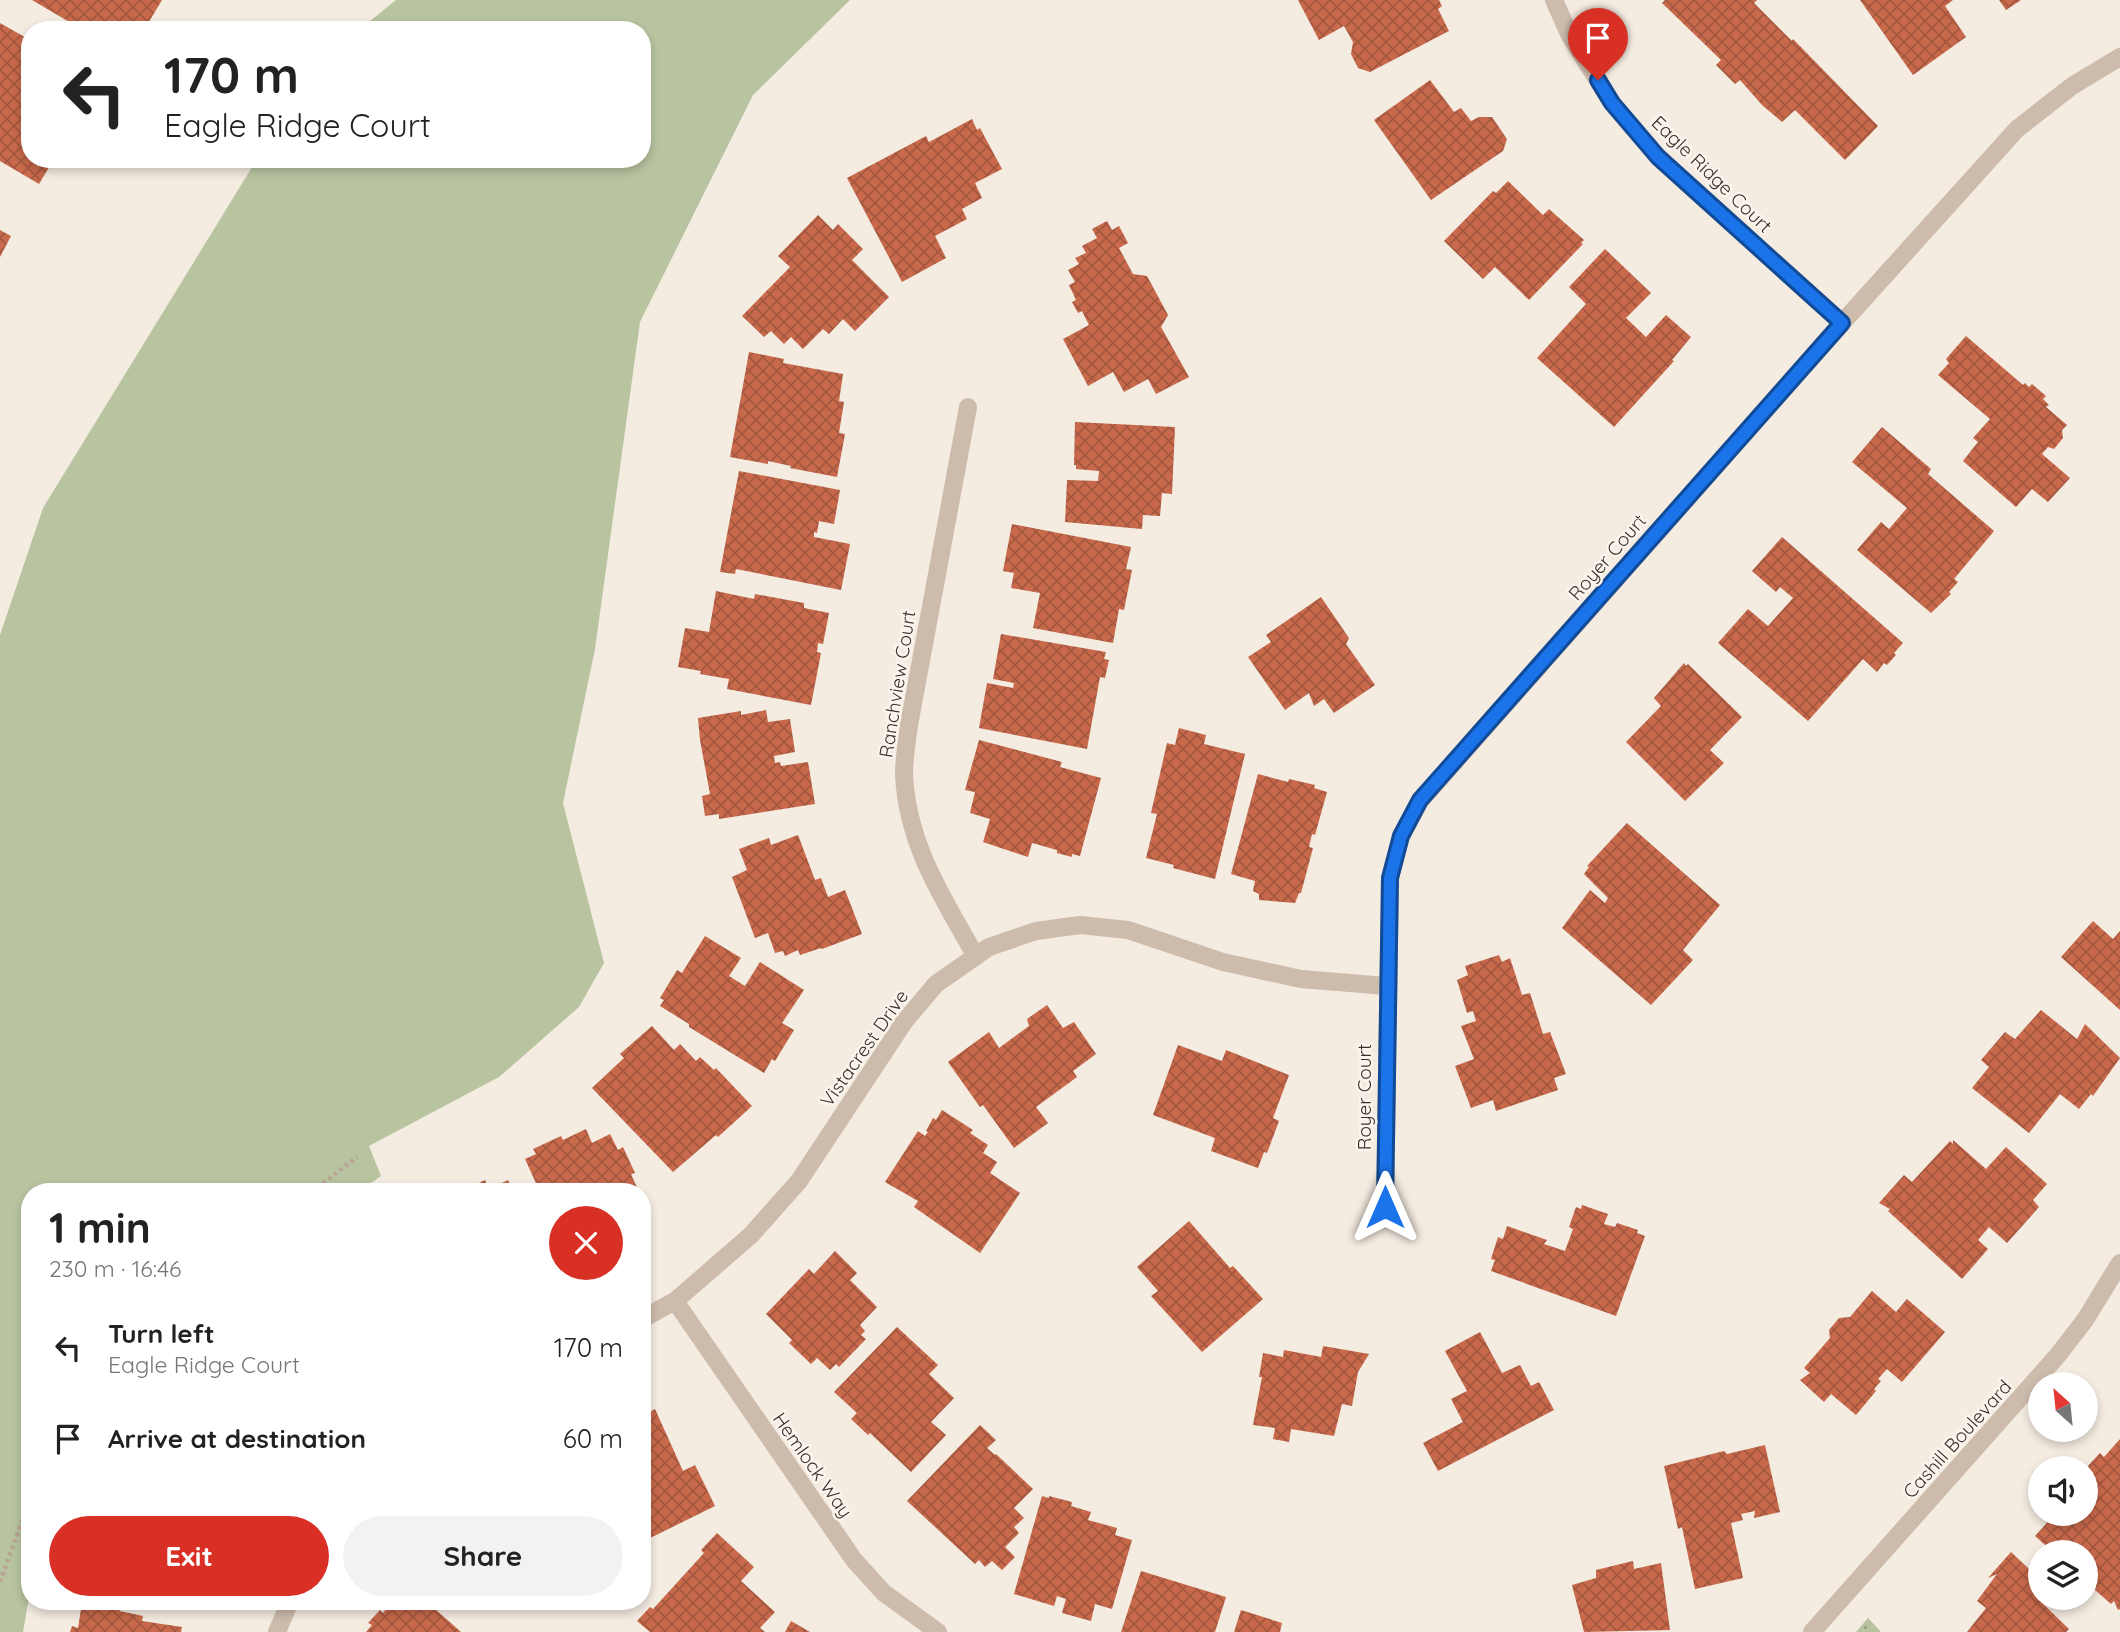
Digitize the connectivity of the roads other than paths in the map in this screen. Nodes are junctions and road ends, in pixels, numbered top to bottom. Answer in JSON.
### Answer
{"nodes":[{"id":1,"x":1554,"y":0,"type":"edge"},
{"id":2,"x":2120,"y":57,"type":"edge"},
{"id":3,"x":1842,"y":323,"type":"junction"},
{"id":4,"x":968,"y":407,"type":"dead end"},
{"id":5,"x":975,"y":955,"type":"junction"},
{"id":6,"x":1386,"y":986,"type":"junction"},
{"id":7,"x":1385,"y":1207,"type":"dead end"},
{"id":8,"x":2120,"y":1263,"type":"edge"},
{"id":9,"x":676,"y":1301,"type":"junction"},
{"id":10,"x":651,"y":1314,"type":"edge"},
{"id":11,"x":286,"y":1610,"type":"edge"},
{"id":12,"x":277,"y":1632,"type":"edge"},
{"id":13,"x":938,"y":1632,"type":"edge"},
{"id":14,"x":1812,"y":1632,"type":"edge"}],
"edges":[{"from":1,"to":3,"type":"street","name":"Eagle Ridge Court"},
{"from":2,"to":3,"type":"street","name":"Royer Court"},
{"from":3,"to":6,"type":"street","name":"Royer Court"},
{"from":4,"to":5,"type":"street","name":"Ranchview Court"},
{"from":5,"to":6,"type":"street","name":"Vistacrest Drive"},
{"from":5,"to":9,"type":"street","name":"Vistacrest Drive"},
{"from":6,"to":7,"type":"street","name":"Royer Court"},
{"from":8,"to":14,"type":"street","name":"Cashill Boulevard"},
{"from":9,"to":10,"type":"street","name":"Vistacrest Drive"},
{"from":9,"to":13,"type":"street","name":"Hemlock Way"},
{"from":11,"to":12,"type":"street"}]}
